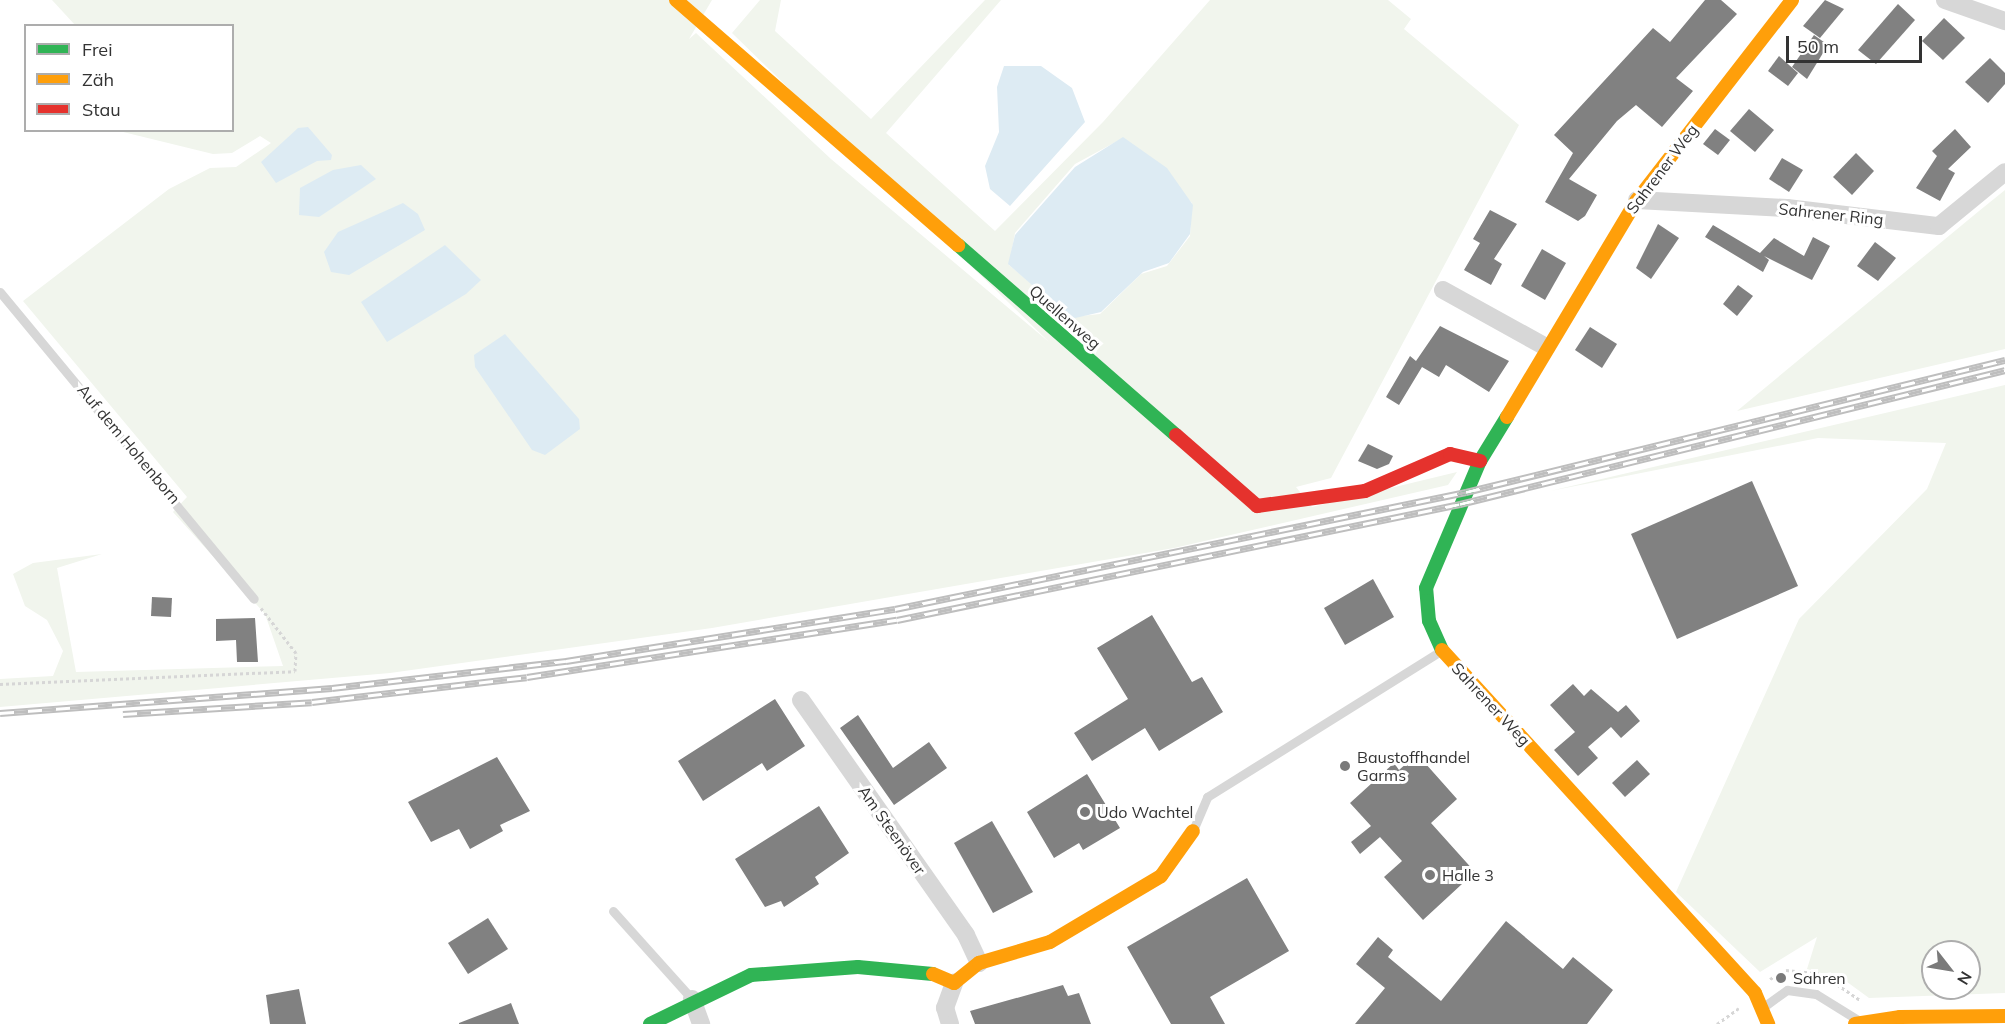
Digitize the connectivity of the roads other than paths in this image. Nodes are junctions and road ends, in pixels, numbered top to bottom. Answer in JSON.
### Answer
{"nodes":[{"id":1,"x":676,"y":0,"type":"edge"},
{"id":2,"x":1792,"y":0,"type":"edge"},
{"id":3,"x":1945,"y":0,"type":"edge"},
{"id":4,"x":2005,"y":21,"type":"edge"},
{"id":5,"x":2005,"y":172,"type":"edge"},
{"id":6,"x":1637,"y":200,"type":"junction"},
{"id":7,"x":1443,"y":290,"type":"dead end"},
{"id":8,"x":0,"y":292,"type":"edge"},
{"id":9,"x":1546,"y":347,"type":"junction"},
{"id":10,"x":1480,"y":461,"type":"junction"},
{"id":11,"x":254,"y":599,"type":"road end"},
{"id":12,"x":1442,"y":650,"type":"junction"},
{"id":13,"x":801,"y":700,"type":"dead end"},
{"id":14,"x":1193,"y":831,"type":"joint"},
{"id":15,"x":1654,"y":880,"type":"junction"},
{"id":16,"x":1642,"y":891,"type":"dead end"},
{"id":17,"x":613,"y":911,"type":"dead end"},
{"id":18,"x":979,"y":963,"type":"junction"},
{"id":19,"x":954,"y":983,"type":"junction"},
{"id":20,"x":692,"y":999,"type":"junction"},
{"id":21,"x":1759,"y":1012,"type":"edge"},
{"id":22,"x":2005,"y":1016,"type":"edge"},
{"id":23,"x":1859,"y":1023,"type":"edge"},
{"id":24,"x":650,"y":1024,"type":"edge"},
{"id":25,"x":701,"y":1024,"type":"edge"},
{"id":26,"x":950,"y":1024,"type":"edge"}],
"edges":[{"from":1,"to":10,"type":"street","name":"Quellenweg"},
{"from":2,"to":6,"type":"street","name":"Sahrener Weg"},
{"from":3,"to":4,"type":"street"},
{"from":5,"to":6,"type":"street","name":"Sahrener Ring"},
{"from":6,"to":9,"type":"street","name":"Sahrener Weg"},
{"from":7,"to":9,"type":"street"},
{"from":8,"to":11,"type":"lane","name":"Auf dem Hohenborn"},
{"from":9,"to":10,"type":"street","name":"Sahrener Weg"},
{"from":10,"to":12,"type":"street","name":"Sahrener Weg"},
{"from":12,"to":14,"type":"lane"},
{"from":12,"to":15,"type":"street","name":"Sahrener Weg"},
{"from":13,"to":18,"type":"street","name":"Am Steenöver"},
{"from":14,"to":18,"type":"street"},
{"from":15,"to":16,"type":"lane"},
{"from":15,"to":21,"type":"street","name":"Sahrener Weg"},
{"from":17,"to":20,"type":"lane"},
{"from":18,"to":19,"type":"street"},
{"from":19,"to":20,"type":"street"},
{"from":19,"to":26,"type":"street"},
{"from":20,"to":24,"type":"street"},
{"from":20,"to":25,"type":"street"},
{"from":21,"to":23,"type":"lane"},
{"from":22,"to":23,"type":"street"}]}
